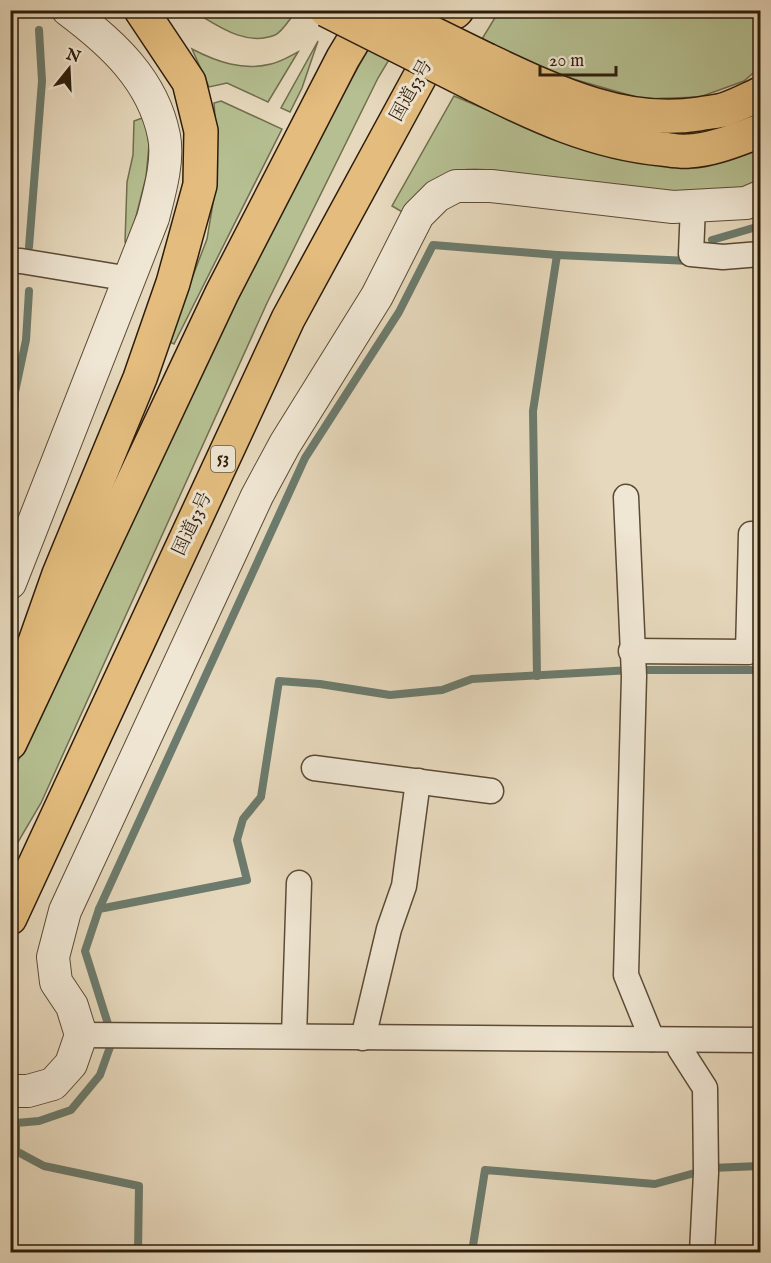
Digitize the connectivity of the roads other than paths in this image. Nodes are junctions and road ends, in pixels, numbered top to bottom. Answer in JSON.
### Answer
{"nodes":[{"id":1,"x":68,"y":10,"type":"edge"},
{"id":2,"x":141,"y":10,"type":"edge"},
{"id":3,"x":326,"y":10,"type":"edge"},
{"id":4,"x":372,"y":10,"type":"edge"},
{"id":5,"x":385,"y":10,"type":"edge"},
{"id":6,"x":456,"y":11,"type":"edge"},
{"id":7,"x":481,"y":72,"type":"junction"},
{"id":8,"x":760,"y":94,"type":"edge"},
{"id":9,"x":760,"y":131,"type":"edge"},
{"id":10,"x":760,"y":197,"type":"edge"},
{"id":11,"x":693,"y":206,"type":"junction"},
{"id":12,"x":760,"y":254,"type":"edge"},
{"id":13,"x":10,"y":261,"type":"edge"},
{"id":14,"x":129,"y":279,"type":"junction"},
{"id":15,"x":626,"y":497,"type":"dead end"},
{"id":16,"x":751,"y":534,"type":"dead end"},
{"id":17,"x":10,"y":583,"type":"edge"},
{"id":18,"x":633,"y":664,"type":"junction"},
{"id":19,"x":10,"y":713,"type":"edge"},
{"id":20,"x":10,"y":743,"type":"edge"},
{"id":21,"x":314,"y":768,"type":"dead end"},
{"id":22,"x":418,"y":780,"type":"junction"},
{"id":23,"x":491,"y":791,"type":"dead end"},
{"id":24,"x":299,"y":883,"type":"dead end"},
{"id":25,"x":10,"y":918,"type":"edge"},
{"id":26,"x":100,"y":1036,"type":"junction"},
{"id":27,"x":294,"y":1036,"type":"junction"},
{"id":28,"x":363,"y":1038,"type":"junction"},
{"id":29,"x":652,"y":1039,"type":"junction"},
{"id":30,"x":678,"y":1040,"type":"junction"},
{"id":31,"x":760,"y":1040,"type":"edge"},
{"id":32,"x":10,"y":1090,"type":"edge"},
{"id":33,"x":702,"y":1252,"type":"edge"}],
"edges":[{"from":1,"to":14,"type":"street"},
{"from":2,"to":19,"type":"highway"},
{"from":3,"to":7,"type":"highway","bridge":true},
{"from":4,"to":20,"type":"highway"},
{"from":5,"to":7,"type":"highway","bridge":true},
{"from":6,"to":25,"type":"highway","name":"国道53号","number":"53"},
{"from":7,"to":8,"type":"highway"},
{"from":7,"to":9,"type":"highway"},
{"from":10,"to":11,"type":"street"},
{"from":11,"to":12,"type":"street"},
{"from":11,"to":26,"type":"street"},
{"from":13,"to":14,"type":"street"},
{"from":14,"to":17,"type":"street"},
{"from":15,"to":18,"type":"street"},
{"from":16,"to":18,"type":"street"},
{"from":18,"to":29,"type":"street"},
{"from":21,"to":22,"type":"street"},
{"from":22,"to":23,"type":"street"},
{"from":22,"to":28,"type":"street"},
{"from":24,"to":27,"type":"street"},
{"from":26,"to":27,"type":"street"},
{"from":26,"to":32,"type":"street"},
{"from":27,"to":28,"type":"street"},
{"from":28,"to":29,"type":"street"},
{"from":29,"to":30,"type":"street"},
{"from":30,"to":31,"type":"street"},
{"from":30,"to":33,"type":"street"}]}
